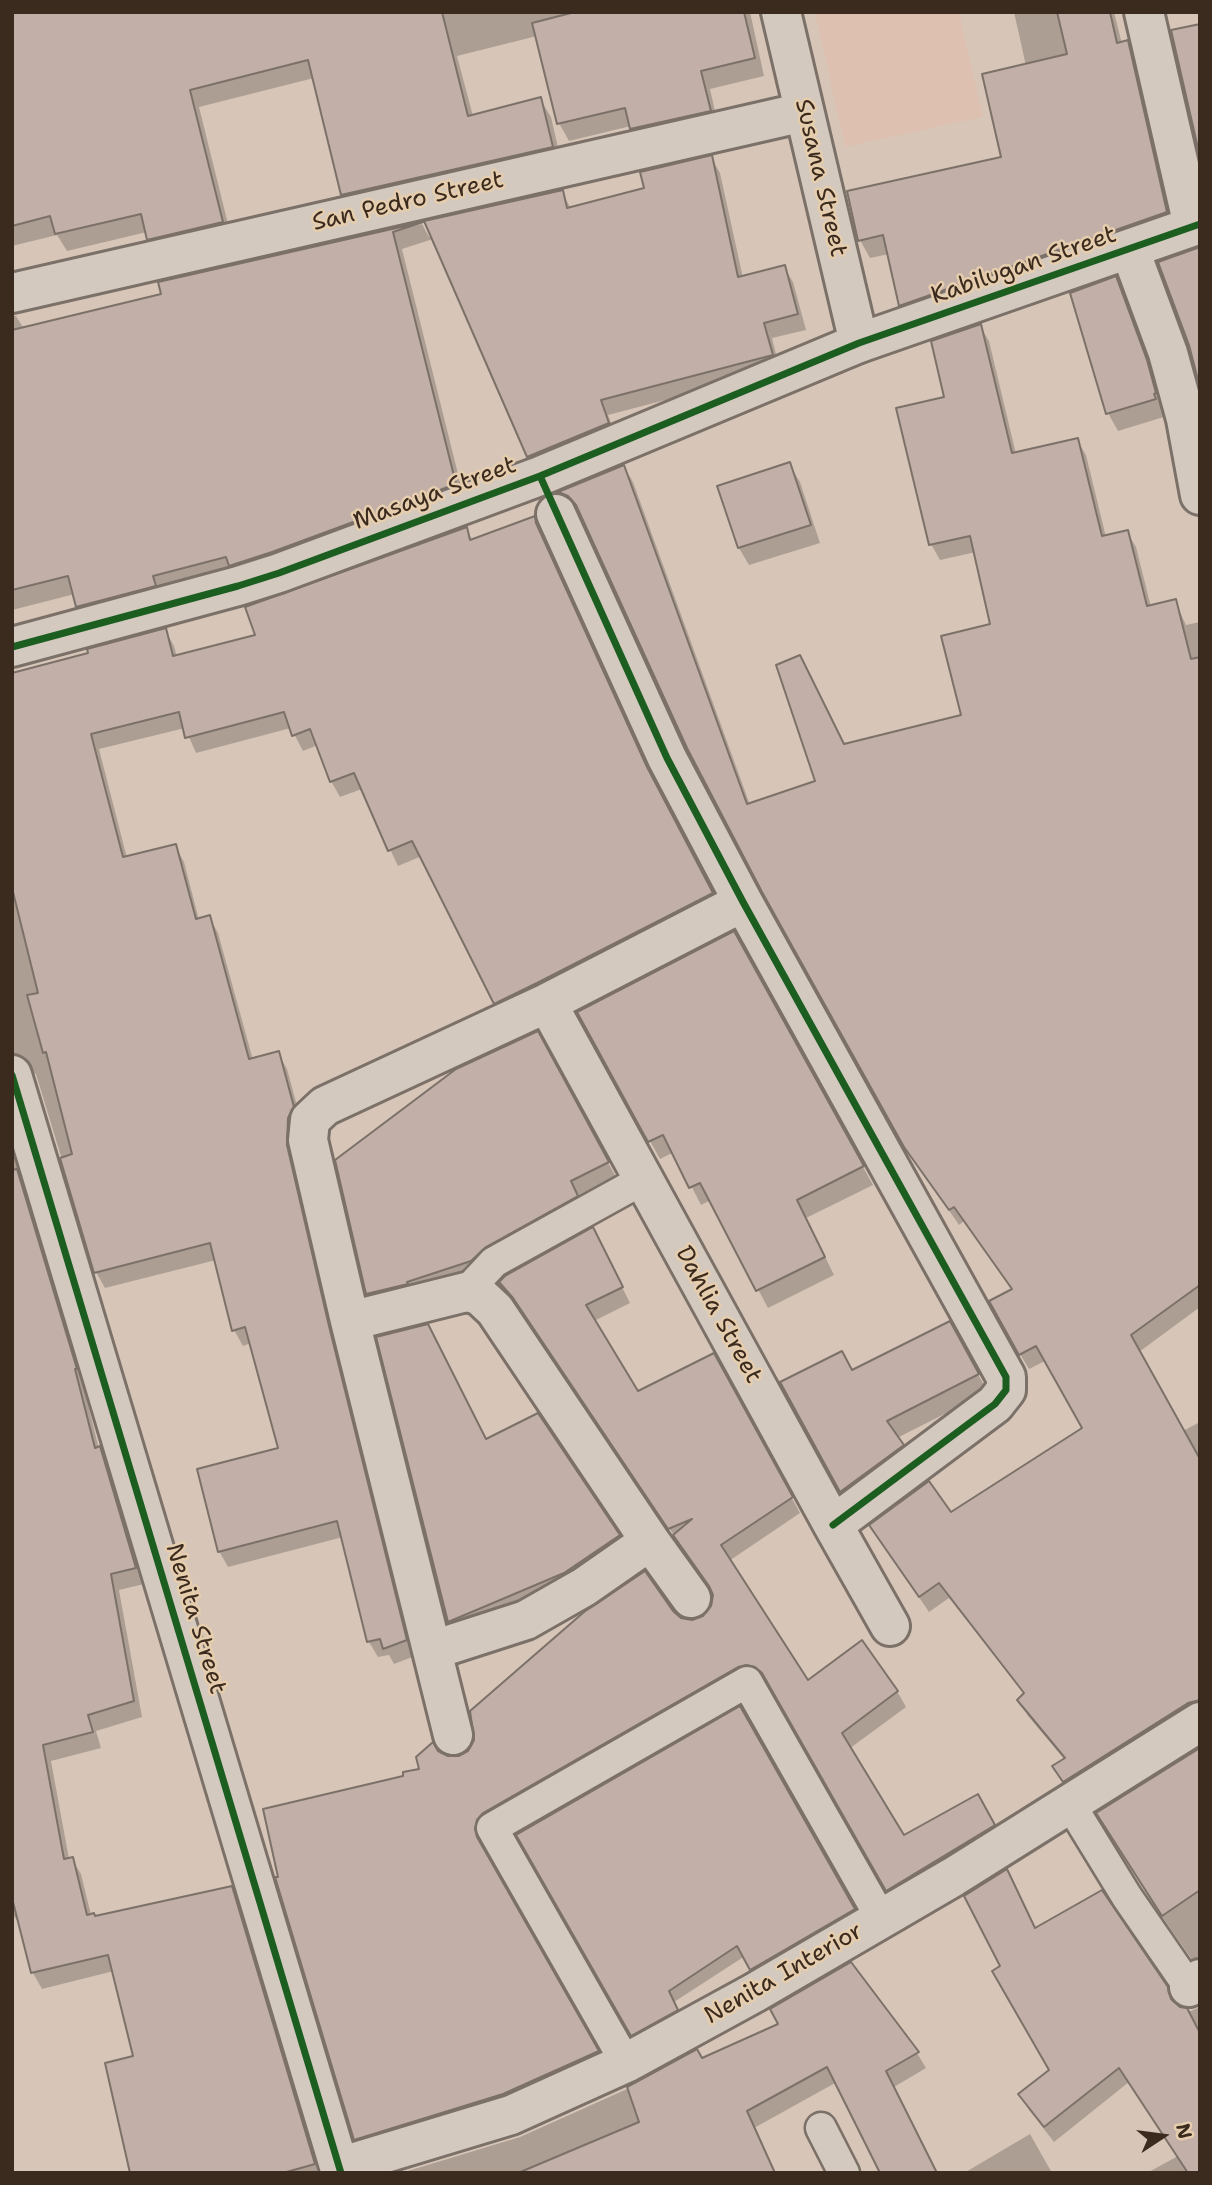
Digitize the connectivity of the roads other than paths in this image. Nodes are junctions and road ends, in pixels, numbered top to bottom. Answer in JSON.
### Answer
{"nodes":[{"id":1,"x":781,"y":12,"type":"edge"},
{"id":2,"x":1144,"y":12,"type":"edge"},
{"id":3,"x":804,"y":112,"type":"junction"},
{"id":4,"x":1196,"y":225,"type":"edge"},
{"id":5,"x":1130,"y":250,"type":"junction"},
{"id":6,"x":12,"y":293,"type":"edge"},
{"id":7,"x":859,"y":343,"type":"junction"},
{"id":8,"x":1200,"y":495,"type":"edge"},
{"id":9,"x":549,"y":496,"type":"junction"},
{"id":10,"x":12,"y":647,"type":"edge"},
{"id":11,"x":743,"y":902,"type":"junction"},
{"id":12,"x":547,"y":1003,"type":"junction"},
{"id":13,"x":12,"y":1075,"type":"edge"},
{"id":14,"x":644,"y":1179,"type":"junction"},
{"id":15,"x":466,"y":1292,"type":"junction"},
{"id":16,"x":349,"y":1321,"type":"junction"},
{"id":17,"x":832,"y":1525,"type":"junction"},
{"id":18,"x":650,"y":1541,"type":"junction"},
{"id":19,"x":691,"y":1598,"type":"dead end"},
{"id":20,"x":890,"y":1626,"type":"dead end"},
{"id":21,"x":433,"y":1650,"type":"junction"},
{"id":22,"x":1200,"y":1723,"type":"edge"},
{"id":23,"x":453,"y":1735,"type":"dead end"},
{"id":24,"x":1070,"y":1804,"type":"junction"},
{"id":25,"x":881,"y":1918,"type":"junction"},
{"id":26,"x":1194,"y":1983,"type":"edge"},
{"id":27,"x":625,"y":2063,"type":"junction"},
{"id":28,"x":821,"y":2128,"type":"dead end"},
{"id":29,"x":340,"y":2170,"type":"edge"},
{"id":30,"x":842,"y":2172,"type":"edge"}],
"edges":[{"from":1,"to":3,"type":"street","name":"Susana Street"},
{"from":2,"to":4,"type":"street"},
{"from":3,"to":6,"type":"street","name":"San Pedro Street"},
{"from":3,"to":7,"type":"street","name":"Susana Street"},
{"from":4,"to":5,"type":"street","name":"Kabilugan Street"},
{"from":5,"to":7,"type":"street","name":"Kabilugan Street"},
{"from":5,"to":8,"type":"street"},
{"from":7,"to":9,"type":"street","name":"Masaya Street"},
{"from":9,"to":10,"type":"street","name":"Masaya Street"},
{"from":9,"to":11,"type":"street"},
{"from":11,"to":12,"type":"street"},
{"from":11,"to":17,"type":"street"},
{"from":12,"to":14,"type":"street","name":"Dahlia Street"},
{"from":12,"to":16,"type":"street"},
{"from":13,"to":29,"type":"street","name":"Nenita Street"},
{"from":14,"to":15,"type":"lane"},
{"from":14,"to":17,"type":"street","name":"Dahlia Street"},
{"from":15,"to":16,"type":"street"},
{"from":15,"to":18,"type":"street"},
{"from":16,"to":21,"type":"street"},
{"from":17,"to":20,"type":"street","name":"Dahlia Street"},
{"from":18,"to":19,"type":"street"},
{"from":18,"to":21,"type":"street"},
{"from":21,"to":23,"type":"street"},
{"from":22,"to":24,"type":"street","name":"Nenita Interior"},
{"from":24,"to":25,"type":"street","name":"Nenita Interior"},
{"from":24,"to":26,"type":"lane"},
{"from":25,"to":27,"type":"street","name":"Nenita Interior"},
{"from":25,"to":27,"type":"lane"},
{"from":27,"to":29,"type":"street","name":"Nenita Interior"},
{"from":28,"to":30,"type":"lane"}]}
